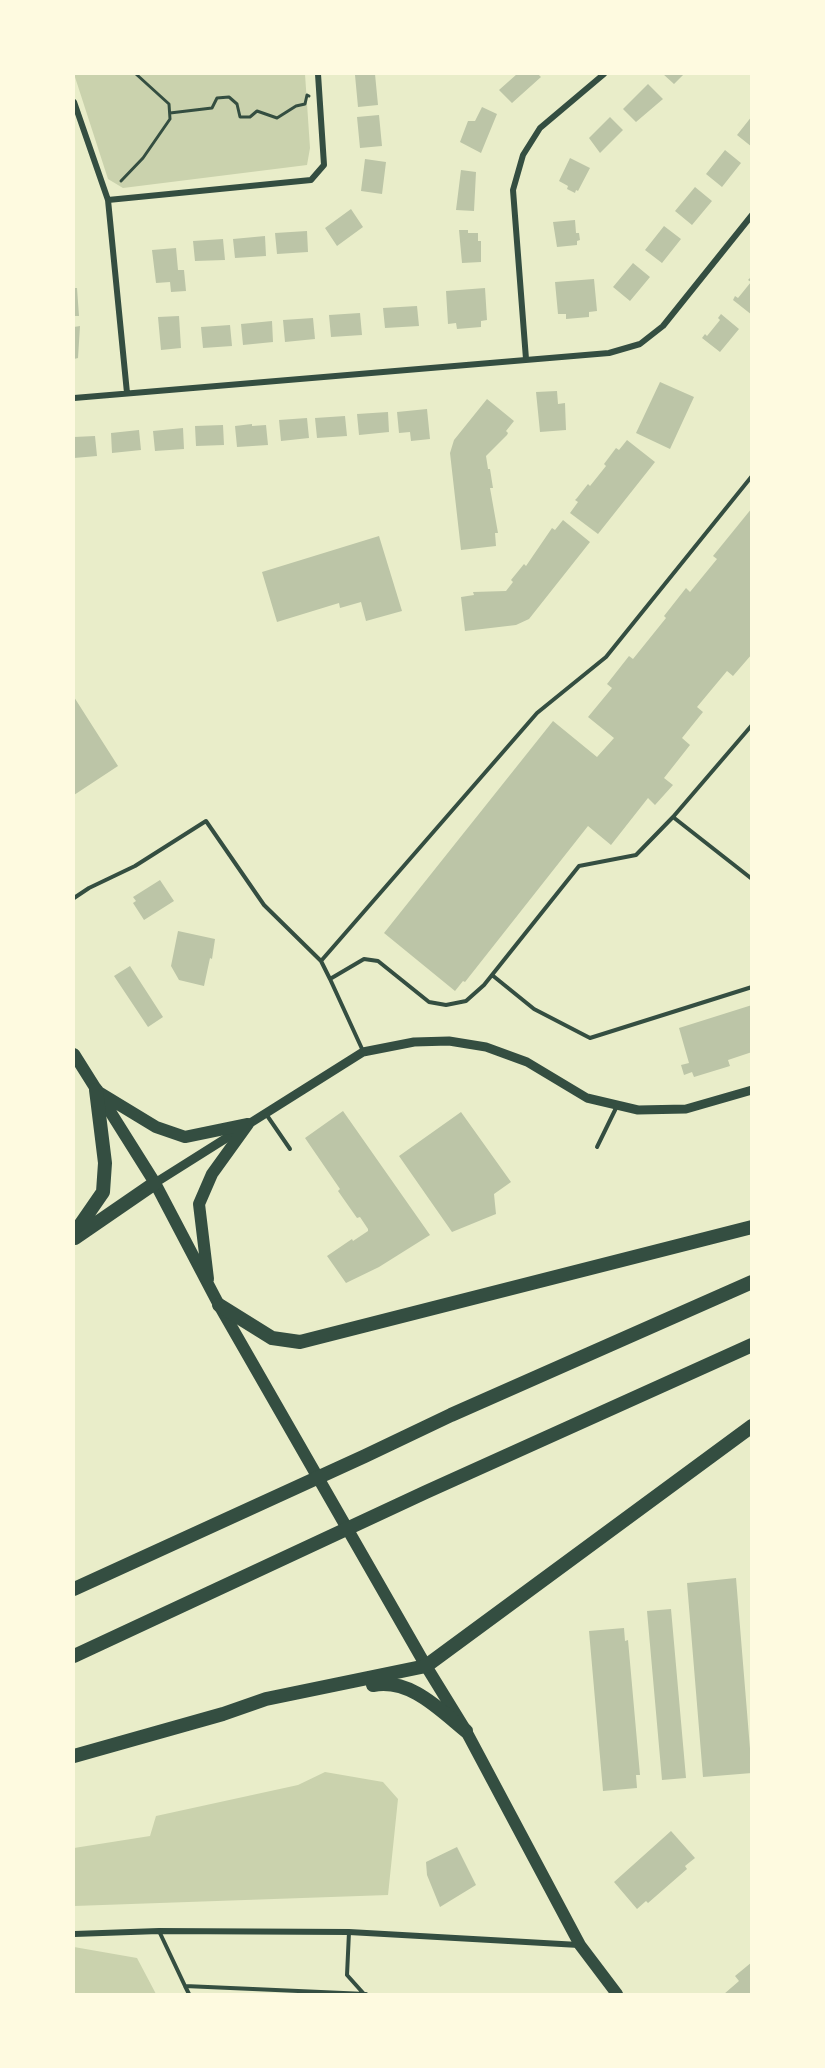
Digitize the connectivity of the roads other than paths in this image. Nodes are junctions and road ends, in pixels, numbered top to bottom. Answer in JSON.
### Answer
{"nodes":[{"id":1,"x":318,"y":74,"type":"edge"},
{"id":2,"x":604,"y":74,"type":"edge"},
{"id":3,"x":74,"y":102,"type":"edge"},
{"id":4,"x":108,"y":200,"type":"junction"},
{"id":5,"x":752,"y":215,"type":"edge"},
{"id":6,"x":526,"y":359,"type":"junction"},
{"id":7,"x":127,"y":393,"type":"junction"},
{"id":8,"x":74,"y":398,"type":"edge"},
{"id":9,"x":752,"y":476,"type":"edge"},
{"id":10,"x":752,"y":725,"type":"edge"},
{"id":11,"x":673,"y":817,"type":"junction"},
{"id":12,"x":752,"y":879,"type":"edge"},
{"id":13,"x":74,"y":898,"type":"edge"},
{"id":14,"x":321,"y":961,"type":"junction"},
{"id":15,"x":492,"y":975,"type":"junction"},
{"id":16,"x":330,"y":979,"type":"junction"},
{"id":17,"x":752,"y":987,"type":"edge"},
{"id":18,"x":363,"y":1052,"type":"junction"},
{"id":19,"x":74,"y":1054,"type":"edge"},
{"id":20,"x":96,"y":1090,"type":"junction"},
{"id":21,"x":752,"y":1090,"type":"edge"},
{"id":22,"x":617,"y":1105,"type":"junction"},
{"id":23,"x":266,"y":1113,"type":"junction"},
{"id":24,"x":248,"y":1124,"type":"junction"},
{"id":25,"x":597,"y":1147,"type":"dead end"},
{"id":26,"x":290,"y":1149,"type":"dead end"},
{"id":27,"x":155,"y":1183,"type":"junction"},
{"id":28,"x":752,"y":1227,"type":"edge"},
{"id":29,"x":74,"y":1234,"type":"edge"},
{"id":30,"x":74,"y":1239,"type":"edge"},
{"id":31,"x":752,"y":1282,"type":"edge"},
{"id":32,"x":209,"y":1287,"type":"junction"},
{"id":33,"x":219,"y":1305,"type":"junction"},
{"id":34,"x":752,"y":1345,"type":"edge"},
{"id":35,"x":752,"y":1426,"type":"edge"},
{"id":36,"x":74,"y":1589,"type":"edge"},
{"id":37,"x":74,"y":1656,"type":"edge"},
{"id":38,"x":426,"y":1666,"type":"junction"},
{"id":39,"x":223,"y":1714,"type":"junction"},
{"id":40,"x":466,"y":1731,"type":"junction"},
{"id":41,"x":74,"y":1756,"type":"edge"},
{"id":42,"x":159,"y":1931,"type":"junction"},
{"id":43,"x":349,"y":1932,"type":"junction"},
{"id":44,"x":74,"y":1934,"type":"edge"},
{"id":45,"x":580,"y":1945,"type":"junction"},
{"id":46,"x":185,"y":1986,"type":"junction"},
{"id":47,"x":365,"y":1994,"type":"edge"},
{"id":48,"x":189,"y":1995,"type":"edge"},
{"id":49,"x":618,"y":1995,"type":"edge"}],
"edges":[{"from":1,"to":4,"type":"street"},
{"from":2,"to":6,"type":"street"},
{"from":3,"to":4,"type":"street"},
{"from":4,"to":7,"type":"street"},
{"from":5,"to":6,"type":"street"},
{"from":6,"to":7,"type":"street"},
{"from":7,"to":8,"type":"street"},
{"from":9,"to":14,"type":"lane"},
{"from":10,"to":11,"type":"lane"},
{"from":11,"to":12,"type":"lane"},
{"from":11,"to":15,"type":"lane"},
{"from":13,"to":14,"type":"lane"},
{"from":14,"to":16,"type":"lane"},
{"from":15,"to":16,"type":"lane"},
{"from":15,"to":17,"type":"lane"},
{"from":16,"to":18,"type":"lane"},
{"from":18,"to":22,"type":"street"},
{"from":18,"to":23,"type":"street"},
{"from":19,"to":20,"type":"main road"},
{"from":20,"to":24,"type":"main road"},
{"from":20,"to":27,"type":"main road"},
{"from":20,"to":29,"type":"highway"},
{"from":21,"to":22,"type":"street"},
{"from":22,"to":25,"type":"lane"},
{"from":23,"to":24,"type":"street"},
{"from":23,"to":26,"type":"lane"},
{"from":24,"to":27,"type":"street"},
{"from":24,"to":32,"type":"main road"},
{"from":27,"to":30,"type":"highway"},
{"from":27,"to":32,"type":"main road"},
{"from":28,"to":33,"type":"highway"},
{"from":31,"to":36,"type":"highway"},
{"from":32,"to":33,"type":"main road"},
{"from":33,"to":38,"type":"main road"},
{"from":34,"to":37,"type":"highway"},
{"from":35,"to":38,"type":"highway"},
{"from":38,"to":39,"type":"highway"},
{"from":38,"to":40,"type":"main road"},
{"from":39,"to":40,"type":"highway"},
{"from":39,"to":41,"type":"highway"},
{"from":40,"to":45,"type":"main road"},
{"from":42,"to":43,"type":"street"},
{"from":42,"to":44,"type":"street"},
{"from":42,"to":46,"type":"lane"},
{"from":43,"to":45,"type":"street"},
{"from":43,"to":47,"type":"lane"},
{"from":45,"to":49,"type":"main road"},
{"from":46,"to":47,"type":"lane"},
{"from":46,"to":48,"type":"lane"}]}
